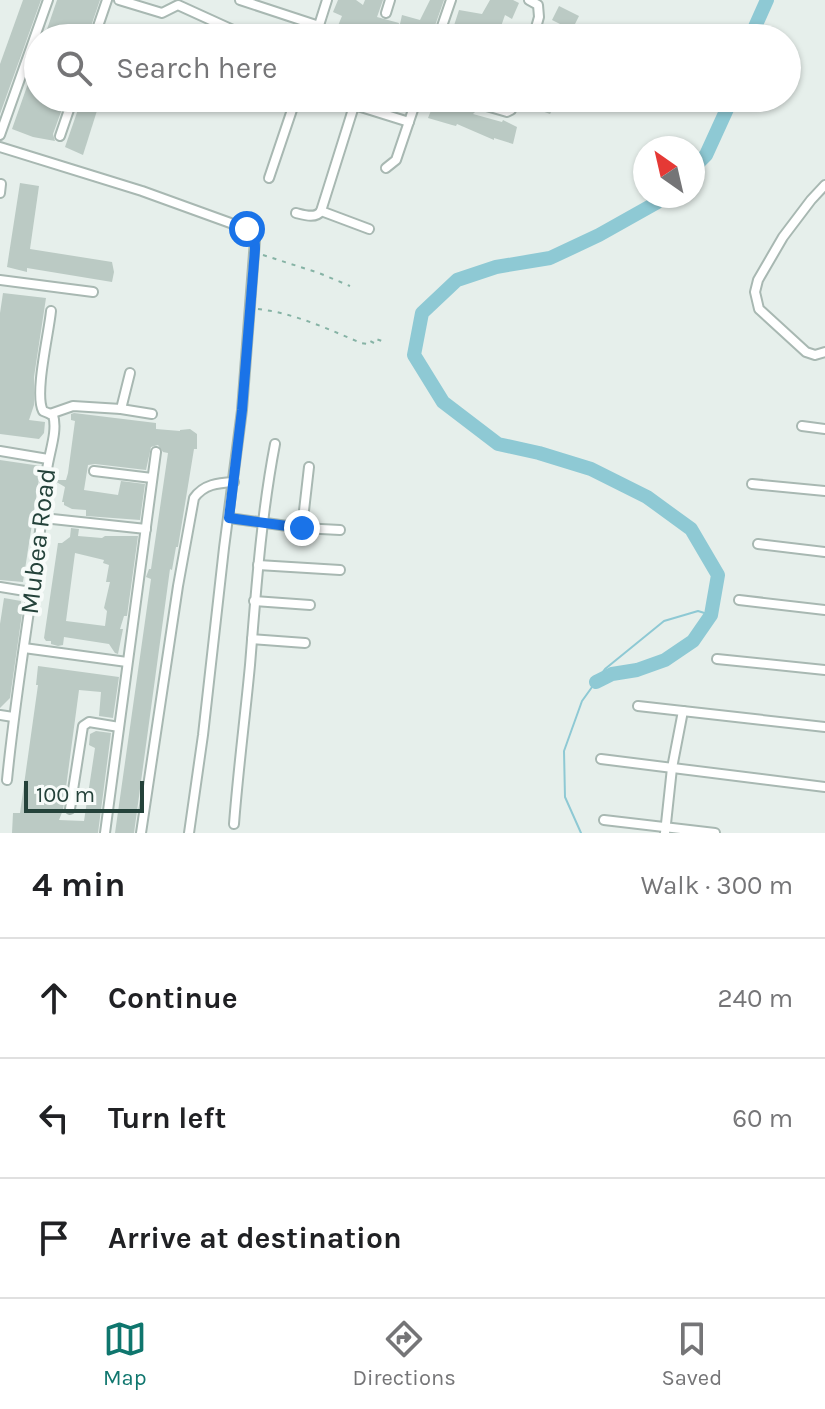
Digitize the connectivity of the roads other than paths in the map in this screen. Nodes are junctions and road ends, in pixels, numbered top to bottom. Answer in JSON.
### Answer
{"nodes":[{"id":1,"x":48,"y":0,"type":"edge"},
{"id":2,"x":107,"y":0,"type":"edge"},
{"id":3,"x":119,"y":0,"type":"edge"},
{"id":4,"x":157,"y":0,"type":"edge"},
{"id":5,"x":240,"y":0,"type":"edge"},
{"id":6,"x":327,"y":0,"type":"edge"},
{"id":7,"x":390,"y":0,"type":"edge"},
{"id":8,"x":451,"y":0,"type":"edge"},
{"id":9,"x":529,"y":0,"type":"edge"},
{"id":10,"x":153,"y":10,"type":"junction"},
{"id":11,"x":386,"y":13,"type":"dead end"},
{"id":12,"x":39,"y":24,"type":"edge"},
{"id":13,"x":99,"y":24,"type":"edge"},
{"id":14,"x":220,"y":24,"type":"edge"},
{"id":15,"x":313,"y":24,"type":"edge"},
{"id":16,"x":320,"y":24,"type":"edge"},
{"id":17,"x":443,"y":24,"type":"edge"},
{"id":18,"x":537,"y":24,"type":"edge"},
{"id":19,"x":24,"y":68,"type":"edge"},
{"id":20,"x":68,"y":112,"type":"edge"},
{"id":21,"x":291,"y":112,"type":"edge"},
{"id":22,"x":352,"y":112,"type":"edge"},
{"id":23,"x":375,"y":112,"type":"edge"},
{"id":24,"x":412,"y":112,"type":"edge"},
{"id":25,"x":409,"y":122,"type":"junction"},
{"id":26,"x":0,"y":135,"type":"edge"},
{"id":27,"x":60,"y":136,"type":"dead end"},
{"id":28,"x":0,"y":147,"type":"edge"},
{"id":29,"x":386,"y":168,"type":"dead end"},
{"id":30,"x":269,"y":178,"type":"dead end"},
{"id":31,"x":825,"y":185,"type":"edge"},
{"id":32,"x":321,"y":211,"type":"junction"},
{"id":33,"x":296,"y":213,"type":"dead end"},
{"id":34,"x":369,"y":229,"type":"dead end"},
{"id":35,"x":0,"y":280,"type":"edge"},
{"id":36,"x":93,"y":292,"type":"dead end"},
{"id":37,"x":51,"y":311,"type":"dead end"},
{"id":38,"x":825,"y":352,"type":"edge"},
{"id":39,"x":130,"y":373,"type":"dead end"},
{"id":40,"x":121,"y":409,"type":"junction"},
{"id":41,"x":49,"y":414,"type":"junction"},
{"id":42,"x":152,"y":414,"type":"dead end"},
{"id":43,"x":802,"y":426,"type":"dead end"},
{"id":44,"x":825,"y":429,"type":"edge"},
{"id":45,"x":275,"y":444,"type":"dead end"},
{"id":46,"x":0,"y":451,"type":"edge"},
{"id":47,"x":156,"y":452,"type":"dead end"},
{"id":48,"x":48,"y":459,"type":"junction"},
{"id":49,"x":309,"y":467,"type":"dead end"},
{"id":50,"x":94,"y":471,"type":"dead end"},
{"id":51,"x":152,"y":478,"type":"junction"},
{"id":52,"x":234,"y":482,"type":"junction"},
{"id":53,"x":752,"y":484,"type":"dead end"},
{"id":54,"x":825,"y":491,"type":"edge"},
{"id":55,"x":43,"y":518,"type":"junction"},
{"id":56,"x":229,"y":518,"type":"junction"},
{"id":57,"x":263,"y":523,"type":"junction"},
{"id":58,"x":302,"y":528,"type":"junction"},
{"id":59,"x":146,"y":529,"type":"junction"},
{"id":60,"x":340,"y":530,"type":"dead end"},
{"id":61,"x":758,"y":544,"type":"dead end"},
{"id":62,"x":825,"y":552,"type":"edge"},
{"id":63,"x":258,"y":565,"type":"junction"},
{"id":64,"x":340,"y":570,"type":"dead end"},
{"id":65,"x":0,"y":587,"type":"edge"},
{"id":66,"x":31,"y":592,"type":"junction"},
{"id":67,"x":739,"y":600,"type":"dead end"},
{"id":68,"x":254,"y":601,"type":"junction"},
{"id":69,"x":310,"y":605,"type":"dead end"},
{"id":70,"x":825,"y":610,"type":"edge"},
{"id":71,"x":252,"y":639,"type":"junction"},
{"id":72,"x":305,"y":643,"type":"dead end"},
{"id":73,"x":24,"y":648,"type":"junction"},
{"id":74,"x":717,"y":659,"type":"dead end"},
{"id":75,"x":127,"y":662,"type":"junction"},
{"id":76,"x":825,"y":670,"type":"edge"},
{"id":77,"x":638,"y":706,"type":"dead end"},
{"id":78,"x":683,"y":711,"type":"junction"},
{"id":79,"x":0,"y":715,"type":"edge"},
{"id":80,"x":13,"y":717,"type":"junction"},
{"id":81,"x":119,"y":727,"type":"junction"},
{"id":82,"x":825,"y":727,"type":"edge"},
{"id":83,"x":601,"y":759,"type":"dead end"},
{"id":84,"x":672,"y":768,"type":"junction"},
{"id":85,"x":7,"y":780,"type":"dead end"},
{"id":86,"x":825,"y":787,"type":"edge"},
{"id":87,"x":70,"y":809,"type":"dead end"},
{"id":88,"x":604,"y":820,"type":"dead end"},
{"id":89,"x":234,"y":824,"type":"dead end"},
{"id":90,"x":666,"y":830,"type":"edge"},
{"id":91,"x":105,"y":833,"type":"edge"},
{"id":92,"x":141,"y":833,"type":"edge"},
{"id":93,"x":189,"y":833,"type":"edge"},
{"id":94,"x":715,"y":833,"type":"edge"}],
"edges":[{"from":1,"to":12,"type":"street"},
{"from":2,"to":13,"type":"street"},
{"from":3,"to":10,"type":"street"},
{"from":4,"to":10,"type":"street"},
{"from":5,"to":15,"type":"street"},
{"from":6,"to":16,"type":"street"},
{"from":7,"to":11,"type":"street"},
{"from":8,"to":17,"type":"street"},
{"from":9,"to":18,"type":"street"},
{"from":10,"to":14,"type":"street"},
{"from":19,"to":26,"type":"street"},
{"from":20,"to":27,"type":"street"},
{"from":21,"to":30,"type":"street"},
{"from":22,"to":32,"type":"street"},
{"from":23,"to":25,"type":"street"},
{"from":24,"to":25,"type":"street"},
{"from":25,"to":29,"type":"street"},
{"from":28,"to":52,"type":"street"},
{"from":31,"to":38,"type":"street"},
{"from":32,"to":33,"type":"street"},
{"from":32,"to":34,"type":"street"},
{"from":35,"to":36,"type":"street"},
{"from":37,"to":41,"type":"street","name":"Mubea Road"},
{"from":39,"to":40,"type":"street"},
{"from":40,"to":41,"type":"street"},
{"from":40,"to":42,"type":"street"},
{"from":41,"to":48,"type":"street","name":"Mubea Road"},
{"from":43,"to":44,"type":"street"},
{"from":45,"to":57,"type":"street"},
{"from":46,"to":48,"type":"street"},
{"from":47,"to":51,"type":"street"},
{"from":48,"to":55,"type":"street","name":"Mubea Road"},
{"from":49,"to":58,"type":"street"},
{"from":50,"to":51,"type":"street"},
{"from":51,"to":59,"type":"street"},
{"from":52,"to":56,"type":"street"},
{"from":52,"to":92,"type":"street"},
{"from":53,"to":54,"type":"street"},
{"from":55,"to":59,"type":"street"},
{"from":55,"to":66,"type":"street","name":"Mubea Road"},
{"from":56,"to":57,"type":"street"},
{"from":56,"to":93,"type":"street"},
{"from":57,"to":58,"type":"street"},
{"from":57,"to":63,"type":"street"},
{"from":58,"to":60,"type":"street"},
{"from":59,"to":75,"type":"street"},
{"from":61,"to":62,"type":"street"},
{"from":63,"to":64,"type":"street"},
{"from":63,"to":68,"type":"street"},
{"from":65,"to":66,"type":"street"},
{"from":66,"to":73,"type":"street","name":"Mubea Road"},
{"from":67,"to":70,"type":"street"},
{"from":68,"to":69,"type":"street"},
{"from":68,"to":71,"type":"street"},
{"from":71,"to":72,"type":"street"},
{"from":71,"to":89,"type":"street"},
{"from":73,"to":75,"type":"street"},
{"from":73,"to":80,"type":"street","name":"Mubea Road"},
{"from":74,"to":76,"type":"street"},
{"from":75,"to":81,"type":"street"},
{"from":77,"to":78,"type":"street"},
{"from":78,"to":82,"type":"street"},
{"from":78,"to":84,"type":"street"},
{"from":79,"to":80,"type":"street"},
{"from":80,"to":85,"type":"street","name":"Mubea Road"},
{"from":81,"to":87,"type":"street"},
{"from":81,"to":91,"type":"street"},
{"from":83,"to":84,"type":"street"},
{"from":84,"to":86,"type":"street"},
{"from":84,"to":90,"type":"street"},
{"from":88,"to":90,"type":"street"},
{"from":90,"to":94,"type":"street"}]}
